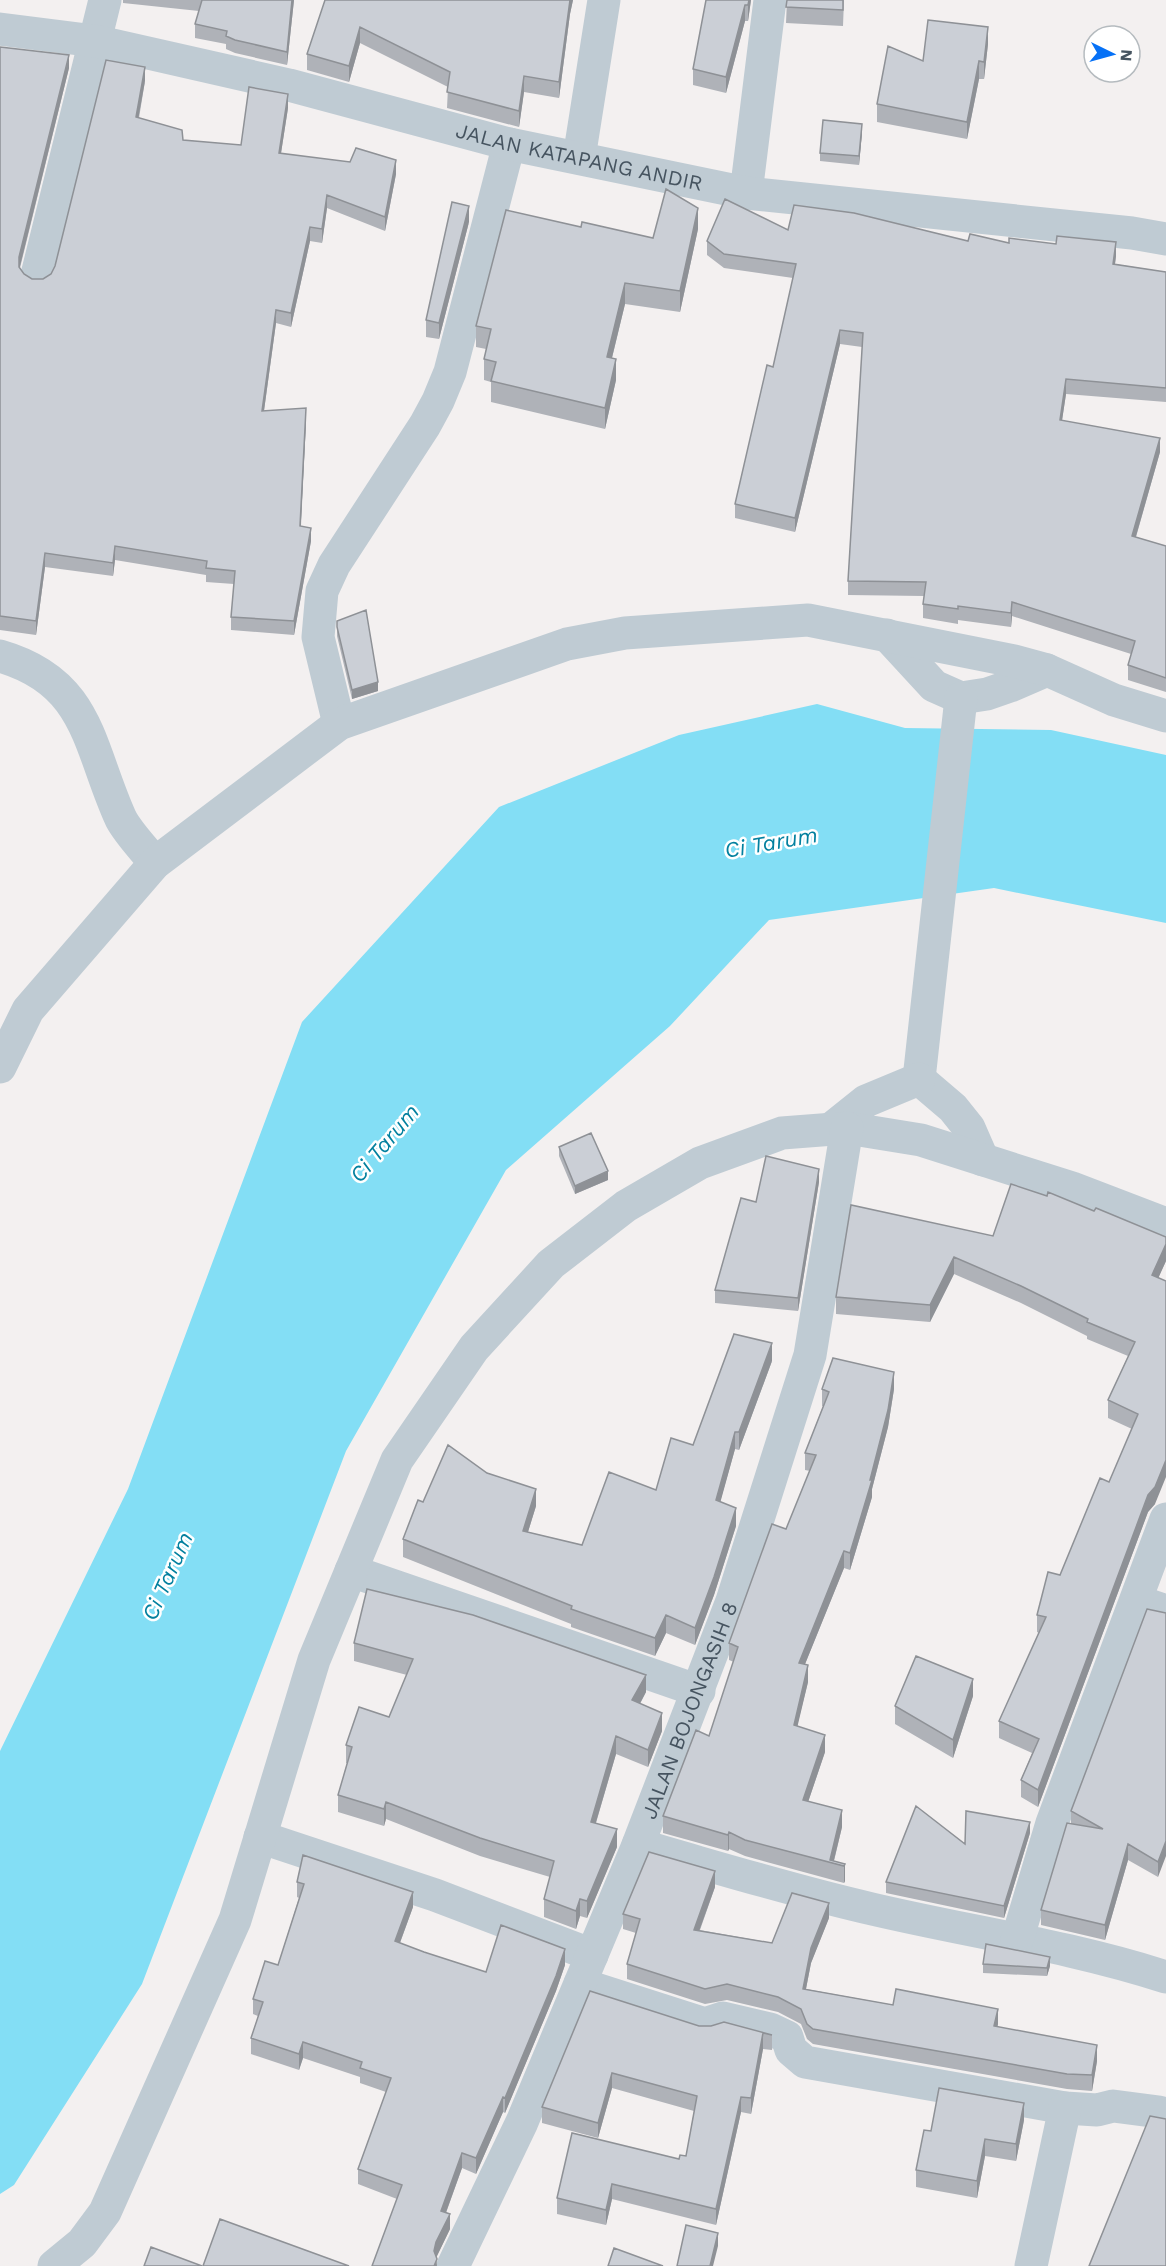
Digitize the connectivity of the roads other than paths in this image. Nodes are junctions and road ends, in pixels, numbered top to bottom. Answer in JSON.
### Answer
{"nodes":[{"id":1,"x":105,"y":0,"type":"edge"},
{"id":2,"x":604,"y":0,"type":"edge"},
{"id":3,"x":770,"y":0,"type":"edge"},
{"id":4,"x":0,"y":29,"type":"edge"},
{"id":5,"x":95,"y":41,"type":"junction"},
{"id":6,"x":509,"y":144,"type":"junction"},
{"id":7,"x":579,"y":158,"type":"junction"},
{"id":8,"x":746,"y":193,"type":"junction"},
{"id":9,"x":1166,"y":239,"type":"edge"},
{"id":10,"x":37,"y":275,"type":"dead end"},
{"id":11,"x":887,"y":635,"type":"junction"},
{"id":12,"x":0,"y":656,"type":"edge"},
{"id":13,"x":1047,"y":670,"type":"junction"},
{"id":14,"x":961,"y":698,"type":"junction"},
{"id":15,"x":1166,"y":716,"type":"edge"},
{"id":16,"x":339,"y":724,"type":"junction"},
{"id":17,"x":155,"y":863,"type":"junction"},
{"id":18,"x":0,"y":1067,"type":"edge"},
{"id":19,"x":919,"y":1079,"type":"junction"},
{"id":20,"x":839,"y":1128,"type":"junction"},
{"id":21,"x":983,"y":1160,"type":"junction"},
{"id":22,"x":1166,"y":1224,"type":"edge"},
{"id":23,"x":1166,"y":1519,"type":"edge"},
{"id":24,"x":351,"y":1571,"type":"junction"},
{"id":25,"x":1151,"y":1606,"type":"edge"},
{"id":26,"x":699,"y":1691,"type":"junction"},
{"id":27,"x":260,"y":1837,"type":"junction"},
{"id":28,"x":638,"y":1845,"type":"junction"},
{"id":29,"x":1017,"y":1940,"type":"junction"},
{"id":30,"x":592,"y":1955,"type":"junction"},
{"id":31,"x":1166,"y":1977,"type":"edge"},
{"id":32,"x":580,"y":1984,"type":"junction"},
{"id":33,"x":1065,"y":2108,"type":"junction"},
{"id":34,"x":1166,"y":2115,"type":"edge"},
{"id":35,"x":54,"y":2266,"type":"edge"},
{"id":36,"x":453,"y":2266,"type":"edge"},
{"id":37,"x":1031,"y":2266,"type":"edge"}],
"edges":[{"from":1,"to":5,"type":"street"},
{"from":2,"to":7,"type":"street"},
{"from":3,"to":8,"type":"street"},
{"from":4,"to":5,"type":"street","name":"JALAN KATAPANG ANDIR"},
{"from":5,"to":6,"type":"street","name":"JALAN KATAPANG ANDIR"},
{"from":5,"to":10,"type":"street"},
{"from":6,"to":7,"type":"street","name":"JALAN KATAPANG ANDIR"},
{"from":6,"to":16,"type":"street"},
{"from":7,"to":8,"type":"street","name":"JALAN KATAPANG ANDIR"},
{"from":8,"to":9,"type":"street","name":"JALAN KATAPANG ANDIR"},
{"from":11,"to":13,"type":"street"},
{"from":11,"to":14,"type":"street"},
{"from":11,"to":16,"type":"street"},
{"from":12,"to":17,"type":"street"},
{"from":13,"to":14,"type":"street"},
{"from":13,"to":15,"type":"street"},
{"from":14,"to":19,"type":"street"},
{"from":16,"to":17,"type":"street"},
{"from":17,"to":18,"type":"street"},
{"from":19,"to":20,"type":"street"},
{"from":19,"to":21,"type":"street"},
{"from":20,"to":21,"type":"street"},
{"from":20,"to":24,"type":"street"},
{"from":20,"to":26,"type":"street","name":"JALAN BOJONGASIH 8"},
{"from":21,"to":22,"type":"street"},
{"from":23,"to":25,"type":"street"},
{"from":24,"to":26,"type":"street"},
{"from":24,"to":27,"type":"street"},
{"from":25,"to":29,"type":"street"},
{"from":26,"to":28,"type":"street","name":"JALAN BOJONGASIH 8"},
{"from":27,"to":30,"type":"street"},
{"from":27,"to":35,"type":"street"},
{"from":28,"to":29,"type":"street"},
{"from":28,"to":30,"type":"street","name":"JALAN BOJONGASIH 8"},
{"from":29,"to":31,"type":"street"},
{"from":30,"to":32,"type":"street","name":"JALAN BOJONGASIH 8"},
{"from":32,"to":33,"type":"street"},
{"from":32,"to":36,"type":"street","name":"JALAN BOJONGASIH 8"},
{"from":33,"to":34,"type":"street"},
{"from":33,"to":37,"type":"street"}]}
